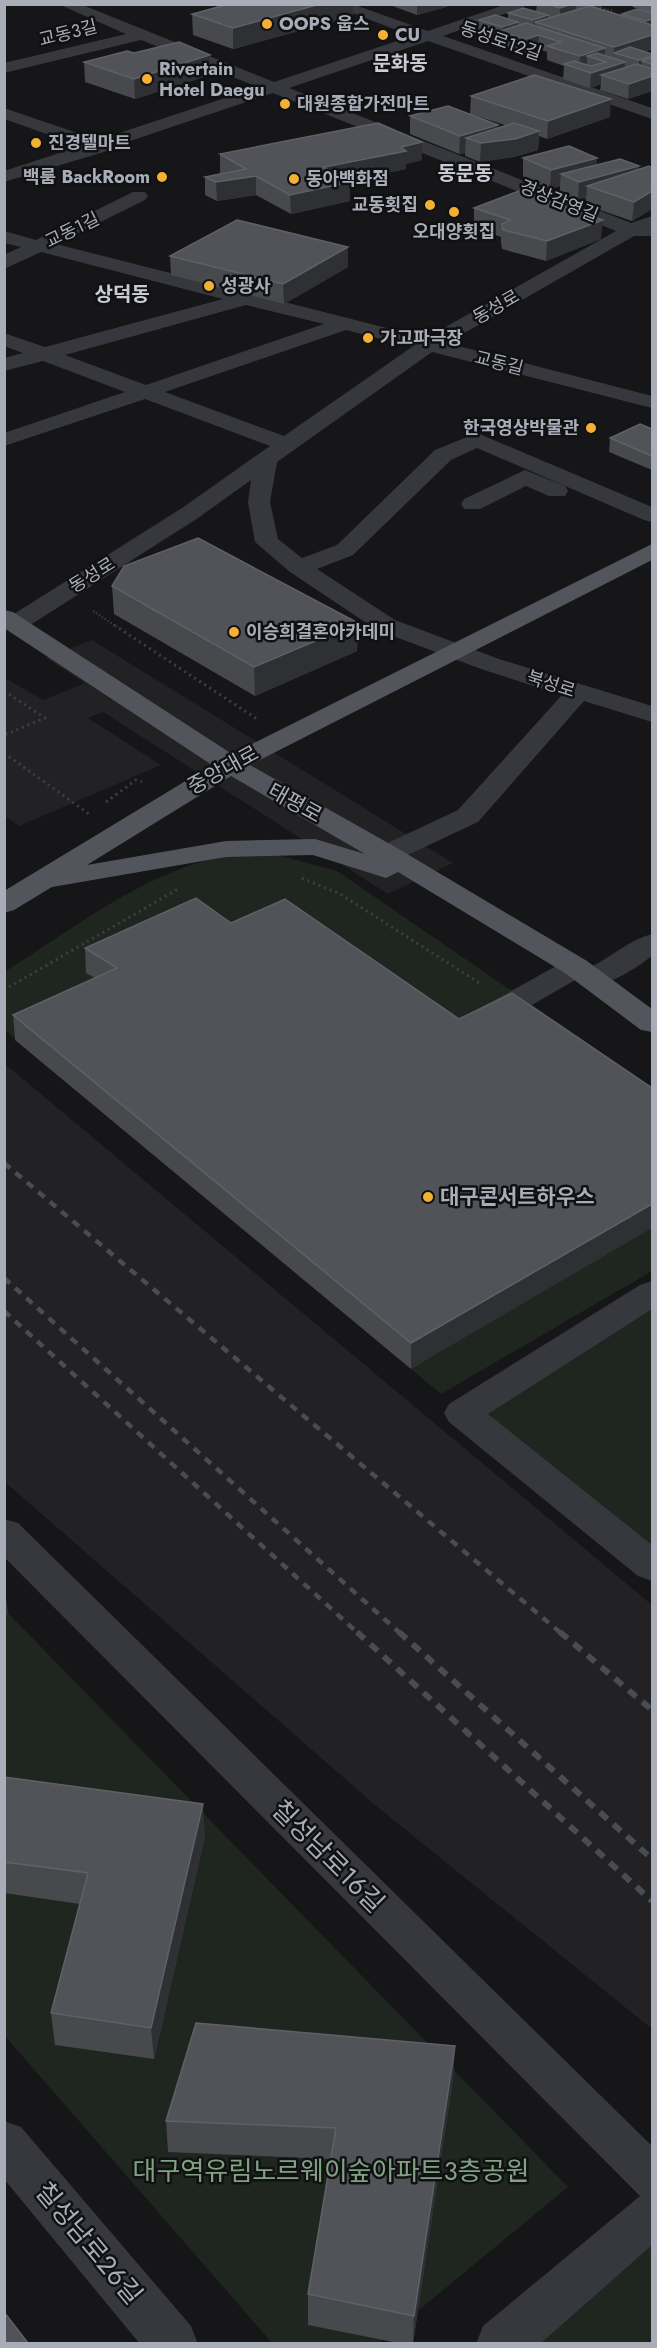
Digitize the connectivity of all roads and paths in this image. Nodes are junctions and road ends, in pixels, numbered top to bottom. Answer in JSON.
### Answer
{"nodes":[{"id":1,"x":65,"y":4,"type":"edge"},
{"id":2,"x":336,"y":4,"type":"edge"},
{"id":3,"x":368,"y":4,"type":"edge"},
{"id":4,"x":524,"y":4,"type":"edge"},
{"id":5,"x":638,"y":4,"type":"edge"},
{"id":6,"x":652,"y":8,"type":"edge"},
{"id":7,"x":390,"y":23,"type":"junction"},
{"id":8,"x":141,"y":35,"type":"junction"},
{"id":9,"x":427,"y":37,"type":"junction"},
{"id":10,"x":4,"y":68,"type":"edge"},
{"id":11,"x":278,"y":88,"type":"junction"},
{"id":12,"x":4,"y":113,"type":"edge"},
{"id":13,"x":652,"y":114,"type":"edge"},
{"id":14,"x":101,"y":147,"type":"junction"},
{"id":15,"x":5,"y":176,"type":"edge"},
{"id":16,"x":140,"y":196,"type":"dead end"},
{"id":17,"x":652,"y":221,"type":"edge"},
{"id":18,"x":642,"y":232,"type":"edge"},
{"id":19,"x":4,"y":237,"type":"edge"},
{"id":20,"x":40,"y":246,"type":"junction"},
{"id":21,"x":4,"y":263,"type":"edge"},
{"id":22,"x":246,"y":298,"type":"junction"},
{"id":23,"x":345,"y":324,"type":"junction"},
{"id":24,"x":4,"y":339,"type":"edge"},
{"id":25,"x":429,"y":345,"type":"junction"},
{"id":26,"x":46,"y":354,"type":"junction"},
{"id":27,"x":4,"y":365,"type":"edge"},
{"id":28,"x":146,"y":391,"type":"junction"},
{"id":29,"x":652,"y":402,"type":"edge"},
{"id":30,"x":4,"y":440,"type":"edge"},
{"id":31,"x":287,"y":445,"type":"junction"},
{"id":32,"x":266,"y":460,"type":"junction"},
{"id":33,"x":472,"y":504,"type":"dead end"},
{"id":34,"x":652,"y":515,"type":"edge"},
{"id":35,"x":652,"y":531,"type":"edge"},
{"id":36,"x":652,"y":551,"type":"edge"},
{"id":37,"x":298,"y":567,"type":"junction"},
{"id":38,"x":10,"y":621,"type":"edge"},
{"id":39,"x":451,"y":651,"type":"junction"},
{"id":40,"x":4,"y":691,"type":"edge"},
{"id":41,"x":578,"y":693,"type":"junction"},
{"id":42,"x":652,"y":714,"type":"edge"},
{"id":43,"x":4,"y":735,"type":"edge"},
{"id":44,"x":4,"y":753,"type":"edge"},
{"id":45,"x":232,"y":764,"type":"junction"},
{"id":46,"x":89,"y":814,"type":"dead end"},
{"id":47,"x":387,"y":854,"type":"junction"},
{"id":48,"x":299,"y":877,"type":"dead end"},
{"id":49,"x":37,"y":882,"type":"junction"},
{"id":50,"x":186,"y":884,"type":"dead end"},
{"id":51,"x":439,"y":885,"type":"junction"},
{"id":52,"x":4,"y":904,"type":"edge"},
{"id":53,"x":652,"y":943,"type":"edge"},
{"id":54,"x":584,"y":973,"type":"junction"},
{"id":55,"x":4,"y":990,"type":"edge"},
{"id":56,"x":511,"y":1003,"type":"junction"},
{"id":57,"x":652,"y":1023,"type":"edge"},
{"id":58,"x":460,"y":1033,"type":"edge"},
{"id":59,"x":652,"y":1293,"type":"edge"},
{"id":60,"x":4,"y":1533,"type":"edge"},
{"id":61,"x":652,"y":1566,"type":"edge"},
{"id":62,"x":4,"y":2143,"type":"edge"},
{"id":63,"x":652,"y":2178,"type":"edge"},
{"id":64,"x":652,"y":2214,"type":"edge"},
{"id":65,"x":173,"y":2343,"type":"edge"},
{"id":66,"x":501,"y":2343,"type":"edge"}],
"edges":[{"from":1,"to":8,"type":"street","name":"경상감영길"},
{"from":2,"to":7,"type":"street","name":"동성로12길"},
{"from":3,"to":7,"type":"street"},
{"from":4,"to":9,"type":"street"},
{"from":5,"to":6,"type":"main road"},
{"from":7,"to":9,"type":"street","name":"동성로12길"},
{"from":8,"to":10,"type":"street","name":"교동3길"},
{"from":8,"to":11,"type":"street","name":"경상감영길"},
{"from":9,"to":11,"type":"street"},
{"from":9,"to":13,"type":"street","name":"동성로12길"},
{"from":11,"to":14,"type":"street"},
{"from":11,"to":18,"type":"street","name":"경상감영길"},
{"from":12,"to":14,"type":"street"},
{"from":14,"to":15,"type":"street"},
{"from":16,"to":20,"type":"street","name":"교동1길"},
{"from":17,"to":18,"type":"street","name":"동성로"},
{"from":18,"to":25,"type":"street","name":"동성로"},
{"from":19,"to":20,"type":"street","name":"교동길"},
{"from":20,"to":21,"type":"street","name":"교동1길"},
{"from":20,"to":22,"type":"street","name":"교동길"},
{"from":22,"to":23,"type":"street","name":"교동길"},
{"from":22,"to":26,"type":"street"},
{"from":23,"to":25,"type":"street","name":"교동길"},
{"from":23,"to":28,"type":"street"},
{"from":24,"to":26,"type":"street"},
{"from":25,"to":29,"type":"street","name":"교동길"},
{"from":25,"to":31,"type":"street","name":"동성로"},
{"from":26,"to":27,"type":"street"},
{"from":26,"to":28,"type":"street"},
{"from":28,"to":30,"type":"street"},
{"from":28,"to":31,"type":"street"},
{"from":31,"to":32,"type":"street","name":"동성로"},
{"from":32,"to":37,"type":"street"},
{"from":32,"to":38,"type":"street","name":"동성로"},
{"from":33,"to":35,"type":"street"},
{"from":34,"to":37,"type":"street"},
{"from":36,"to":39,"type":"main road","name":"중앙대로"},
{"from":37,"to":39,"type":"street"},
{"from":38,"to":45,"type":"main road","name":"태평로"},
{"from":39,"to":41,"type":"street","name":"북성로"},
{"from":39,"to":45,"type":"main road","name":"중앙대로"},
{"from":40,"to":43,"type":"path"},
{"from":41,"to":42,"type":"street","name":"북성로"},
{"from":41,"to":47,"type":"street"},
{"from":44,"to":46,"type":"path"},
{"from":45,"to":47,"type":"main road","name":"태평로"},
{"from":45,"to":49,"type":"main road","name":"중앙대로"},
{"from":47,"to":51,"type":"main road","name":"태평로"},
{"from":48,"to":56,"type":"path"},
{"from":49,"to":51,"type":"main road"},
{"from":49,"to":52,"type":"main road","name":"중앙대로"},
{"from":50,"to":55,"type":"path"},
{"from":51,"to":54,"type":"main road","name":"태평로"},
{"from":53,"to":54,"type":"street"},
{"from":54,"to":56,"type":"street"},
{"from":54,"to":57,"type":"main road","name":"태평로"},
{"from":56,"to":58,"type":"street"},
{"from":59,"to":61,"type":"street"},
{"from":60,"to":63,"type":"street","name":"칠성남로16길"},
{"from":62,"to":65,"type":"street","name":"칠성남로26길"},
{"from":64,"to":66,"type":"street"}]}
